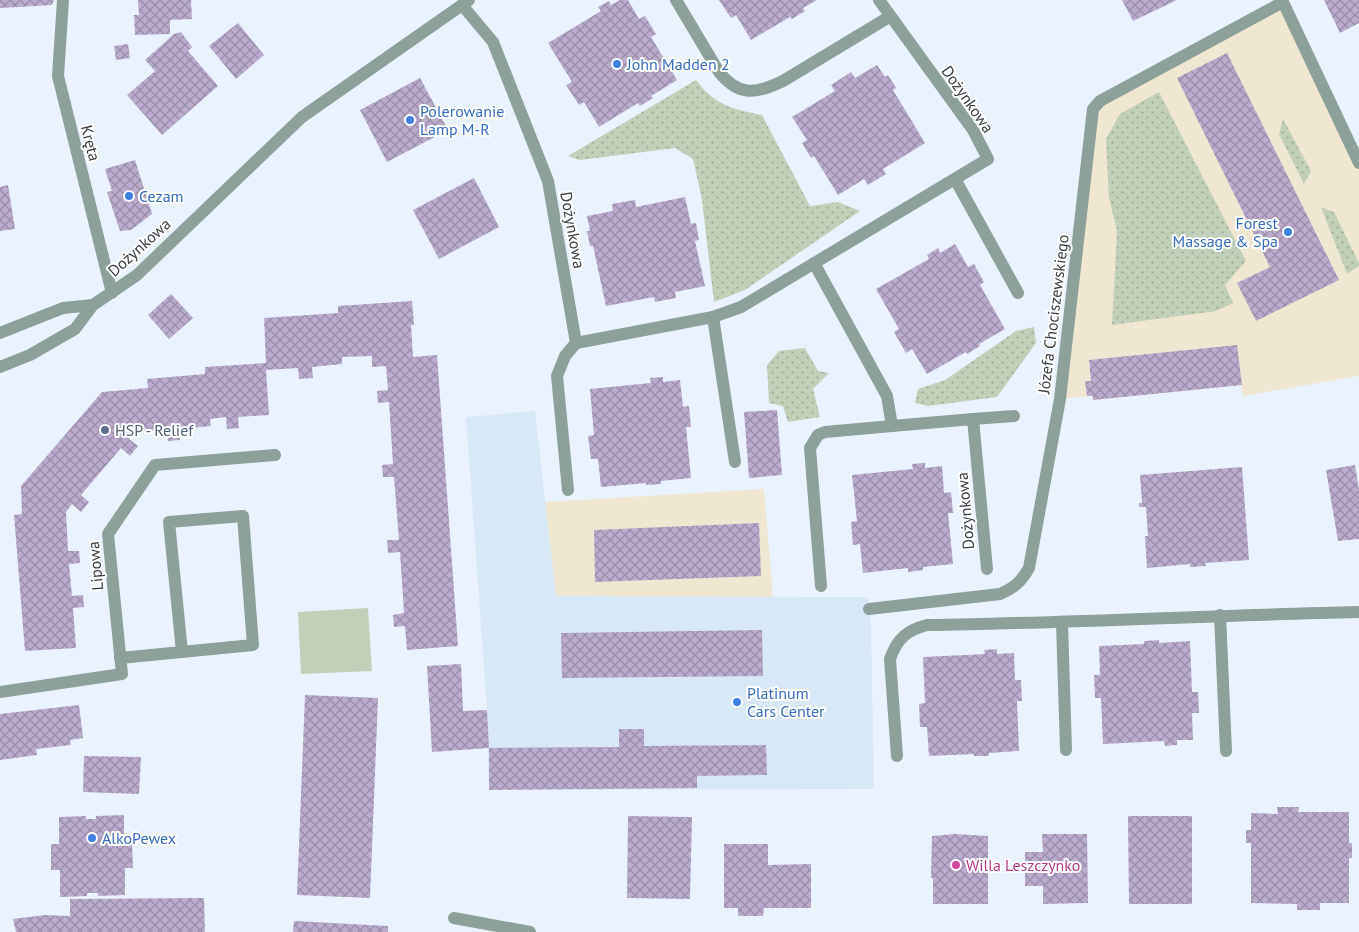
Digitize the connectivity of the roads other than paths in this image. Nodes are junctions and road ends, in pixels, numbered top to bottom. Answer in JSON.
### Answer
{"nodes":[{"id":1,"x":63,"y":0,"type":"edge"},
{"id":2,"x":676,"y":0,"type":"edge"},
{"id":3,"x":879,"y":0,"type":"edge"},
{"id":4,"x":1283,"y":1,"type":"edge"},
{"id":5,"x":466,"y":2,"type":"edge"},
{"id":6,"x":890,"y":17,"type":"junction"},
{"id":7,"x":1359,"y":162,"type":"edge"},
{"id":8,"x":955,"y":179,"type":"junction"},
{"id":9,"x":814,"y":263,"type":"junction"},
{"id":10,"x":112,"y":293,"type":"junction"},
{"id":11,"x":1018,"y":293,"type":"dead end"},
{"id":12,"x":93,"y":305,"type":"junction"},
{"id":13,"x":713,"y":317,"type":"junction"},
{"id":14,"x":0,"y":333,"type":"edge"},
{"id":15,"x":576,"y":343,"type":"junction"},
{"id":16,"x":0,"y":367,"type":"edge"},
{"id":17,"x":1014,"y":416,"type":"dead end"},
{"id":18,"x":973,"y":419,"type":"junction"},
{"id":19,"x":892,"y":426,"type":"junction"},
{"id":20,"x":275,"y":456,"type":"dead end"},
{"id":21,"x":735,"y":462,"type":"dead end"},
{"id":22,"x":568,"y":490,"type":"dead end"},
{"id":23,"x":987,"y":569,"type":"dead end"},
{"id":24,"x":821,"y":586,"type":"dead end"},
{"id":25,"x":869,"y":609,"type":"dead end"},
{"id":26,"x":1359,"y":612,"type":"edge"},
{"id":27,"x":1220,"y":615,"type":"junction"},
{"id":28,"x":1062,"y":623,"type":"junction"},
{"id":29,"x":182,"y":652,"type":"junction"},
{"id":30,"x":120,"y":658,"type":"junction"},
{"id":31,"x":0,"y":692,"type":"edge"},
{"id":32,"x":1066,"y":750,"type":"dead end"},
{"id":33,"x":1226,"y":751,"type":"dead end"},
{"id":34,"x":897,"y":756,"type":"dead end"},
{"id":35,"x":454,"y":918,"type":"dead end"},
{"id":36,"x":530,"y":932,"type":"edge"}],
"edges":[{"from":1,"to":10,"type":"street","name":"Kręta"},
{"from":2,"to":6,"type":"street"},
{"from":3,"to":6,"type":"street","name":"Dożynkowa"},
{"from":4,"to":7,"type":"street","name":"Józefa Chociszewskiego"},
{"from":4,"to":25,"type":"street","name":"Józefa Chociszewskiego"},
{"from":5,"to":10,"type":"street","name":"Dożynkowa"},
{"from":5,"to":15,"type":"street","name":"Dożynkowa"},
{"from":6,"to":8,"type":"street","name":"Dożynkowa"},
{"from":8,"to":9,"type":"street","name":"Dożynkowa"},
{"from":8,"to":11,"type":"street"},
{"from":9,"to":13,"type":"street","name":"Dożynkowa"},
{"from":9,"to":19,"type":"street"},
{"from":10,"to":12,"type":"street","name":"Dożynkowa"},
{"from":12,"to":14,"type":"street","name":"Dożynkowa"},
{"from":12,"to":16,"type":"street","name":"Dożynkowa"},
{"from":13,"to":15,"type":"street","name":"Dożynkowa"},
{"from":13,"to":21,"type":"street"},
{"from":15,"to":22,"type":"street"},
{"from":17,"to":18,"type":"street"},
{"from":18,"to":19,"type":"street"},
{"from":18,"to":23,"type":"street","name":"Dożynkowa"},
{"from":19,"to":24,"type":"street"},
{"from":20,"to":30,"type":"street","name":"Lipowa"},
{"from":26,"to":27,"type":"street"},
{"from":27,"to":28,"type":"street"},
{"from":27,"to":33,"type":"street"},
{"from":28,"to":32,"type":"street"},
{"from":28,"to":34,"type":"street"},
{"from":29,"to":29,"type":"street"},
{"from":29,"to":30,"type":"street"},
{"from":30,"to":31,"type":"street","name":"Lipowa"},
{"from":35,"to":36,"type":"street"}]}
